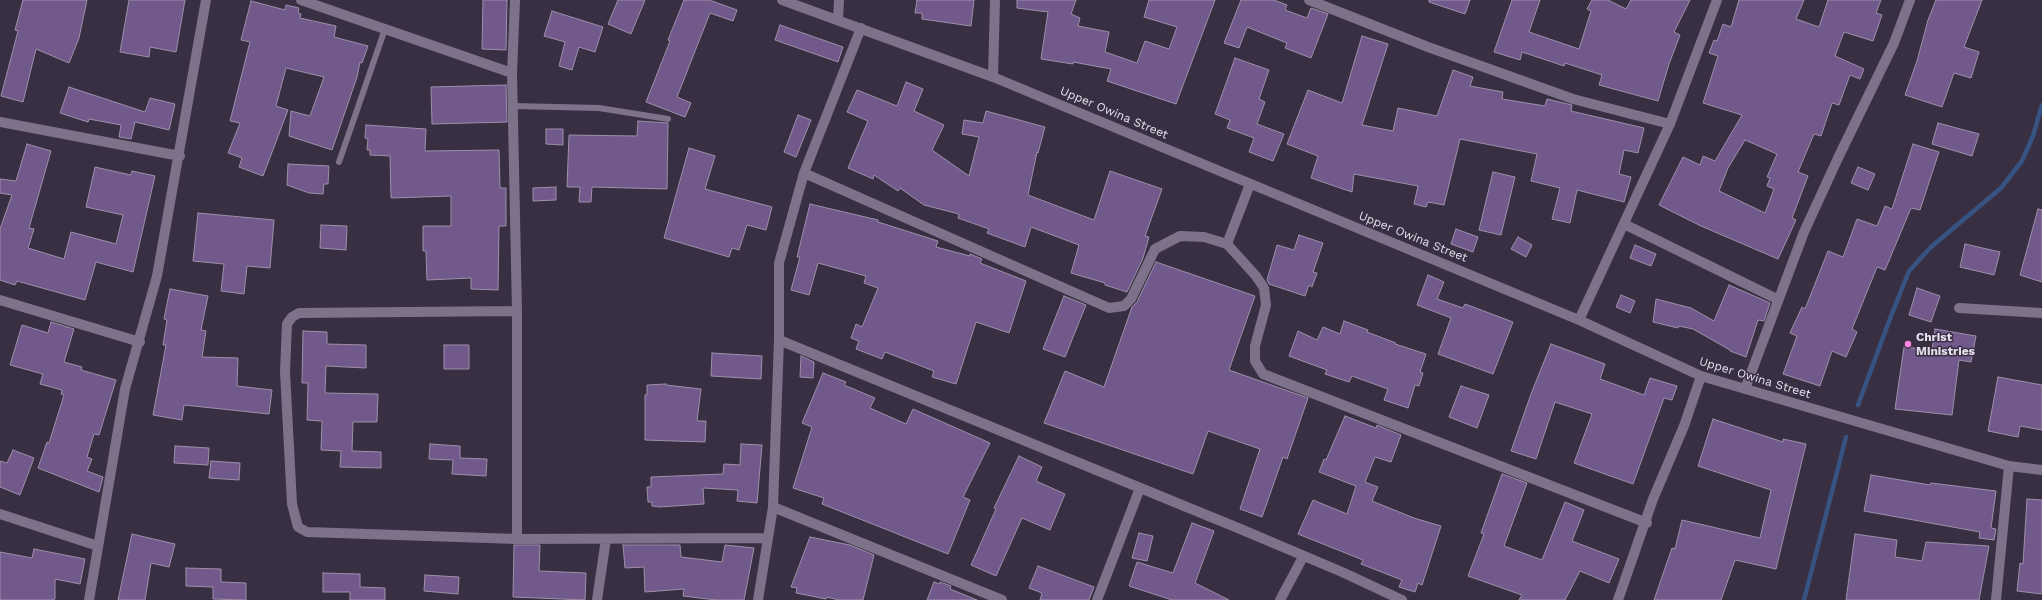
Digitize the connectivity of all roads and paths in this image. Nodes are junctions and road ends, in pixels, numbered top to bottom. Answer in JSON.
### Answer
{"nodes":[{"id":1,"x":206,"y":0,"type":"edge"},
{"id":2,"x":301,"y":0,"type":"edge"},
{"id":3,"x":515,"y":0,"type":"edge"},
{"id":4,"x":782,"y":0,"type":"edge"},
{"id":5,"x":839,"y":0,"type":"edge"},
{"id":6,"x":995,"y":0,"type":"edge"},
{"id":7,"x":1309,"y":0,"type":"edge"},
{"id":8,"x":1717,"y":0,"type":"edge"},
{"id":9,"x":1910,"y":0,"type":"edge"},
{"id":10,"x":838,"y":20,"type":"junction"},
{"id":11,"x":861,"y":28,"type":"junction"},
{"id":12,"x":385,"y":29,"type":"junction"},
{"id":13,"x":512,"y":73,"type":"junction"},
{"id":14,"x":993,"y":77,"type":"junction"},
{"id":15,"x":513,"y":106,"type":"junction"},
{"id":16,"x":668,"y":119,"type":"dead end"},
{"id":17,"x":0,"y":122,"type":"edge"},
{"id":18,"x":1670,"y":124,"type":"junction"},
{"id":19,"x":180,"y":156,"type":"junction"},
{"id":20,"x":340,"y":162,"type":"dead end"},
{"id":21,"x":804,"y":173,"type":"junction"},
{"id":22,"x":1250,"y":184,"type":"junction"},
{"id":23,"x":1624,"y":224,"type":"junction"},
{"id":24,"x":1227,"y":244,"type":"junction"},
{"id":25,"x":1777,"y":299,"type":"junction"},
{"id":26,"x":0,"y":300,"type":"edge"},
{"id":27,"x":1959,"y":308,"type":"dead end"},
{"id":28,"x":517,"y":311,"type":"junction"},
{"id":29,"x":2042,"y":313,"type":"edge"},
{"id":30,"x":1579,"y":320,"type":"junction"},
{"id":31,"x":779,"y":340,"type":"junction"},
{"id":32,"x":140,"y":342,"type":"junction"},
{"id":33,"x":1701,"y":376,"type":"junction"},
{"id":34,"x":1745,"y":389,"type":"junction"},
{"id":35,"x":2009,"y":466,"type":"junction"},
{"id":36,"x":2042,"y":470,"type":"edge"},
{"id":37,"x":1140,"y":488,"type":"junction"},
{"id":38,"x":773,"y":507,"type":"junction"},
{"id":39,"x":0,"y":514,"type":"edge"},
{"id":40,"x":1646,"y":523,"type":"junction"},
{"id":41,"x":767,"y":538,"type":"junction"},
{"id":42,"x":517,"y":539,"type":"junction"},
{"id":43,"x":606,"y":539,"type":"junction"},
{"id":44,"x":98,"y":546,"type":"junction"},
{"id":45,"x":1303,"y":557,"type":"junction"},
{"id":46,"x":90,"y":600,"type":"edge"},
{"id":47,"x":597,"y":600,"type":"edge"},
{"id":48,"x":758,"y":600,"type":"edge"},
{"id":49,"x":1002,"y":600,"type":"edge"},
{"id":50,"x":1097,"y":600,"type":"edge"},
{"id":51,"x":1280,"y":600,"type":"edge"},
{"id":52,"x":1402,"y":600,"type":"edge"},
{"id":53,"x":1618,"y":600,"type":"edge"},
{"id":54,"x":1996,"y":600,"type":"edge"}],
"edges":[{"from":1,"to":19,"type":"street"},
{"from":2,"to":12,"type":"street"},
{"from":3,"to":13,"type":"street"},
{"from":4,"to":10,"type":"street","name":"Upper Owina Street"},
{"from":5,"to":10,"type":"street"},
{"from":6,"to":14,"type":"street"},
{"from":7,"to":18,"type":"street"},
{"from":8,"to":18,"type":"street"},
{"from":9,"to":25,"type":"street"},
{"from":10,"to":11,"type":"street","name":"Upper Owina Street"},
{"from":11,"to":14,"type":"street","name":"Upper Owina Street"},
{"from":11,"to":21,"type":"street"},
{"from":12,"to":13,"type":"street"},
{"from":12,"to":20,"type":"lane"},
{"from":13,"to":15,"type":"street"},
{"from":14,"to":22,"type":"street","name":"Upper Owina Street"},
{"from":15,"to":16,"type":"lane"},
{"from":15,"to":28,"type":"street"},
{"from":17,"to":19,"type":"street"},
{"from":18,"to":23,"type":"street"},
{"from":19,"to":32,"type":"street"},
{"from":21,"to":24,"type":"street"},
{"from":21,"to":31,"type":"street"},
{"from":22,"to":24,"type":"street"},
{"from":22,"to":30,"type":"street","name":"Upper Owina Street"},
{"from":23,"to":25,"type":"street"},
{"from":23,"to":30,"type":"street"},
{"from":24,"to":40,"type":"street"},
{"from":25,"to":34,"type":"street"},
{"from":26,"to":32,"type":"street"},
{"from":27,"to":29,"type":"street"},
{"from":28,"to":42,"type":"street"},
{"from":28,"to":42,"type":"street"},
{"from":30,"to":33,"type":"street","name":"Upper Owina Street"},
{"from":31,"to":37,"type":"street"},
{"from":31,"to":38,"type":"street"},
{"from":32,"to":44,"type":"street"},
{"from":33,"to":34,"type":"street","name":"Upper Owina Street"},
{"from":33,"to":40,"type":"street"},
{"from":34,"to":35,"type":"street","name":"Upper Owina Street"},
{"from":35,"to":36,"type":"street","name":"Upper Owina Street"},
{"from":35,"to":54,"type":"street"},
{"from":37,"to":45,"type":"street"},
{"from":37,"to":50,"type":"street"},
{"from":38,"to":41,"type":"street"},
{"from":38,"to":49,"type":"street"},
{"from":39,"to":44,"type":"street"},
{"from":40,"to":53,"type":"street"},
{"from":41,"to":43,"type":"street"},
{"from":41,"to":48,"type":"street"},
{"from":42,"to":43,"type":"street"},
{"from":43,"to":47,"type":"street"},
{"from":44,"to":46,"type":"street"},
{"from":45,"to":51,"type":"street"},
{"from":45,"to":52,"type":"street"}]}
